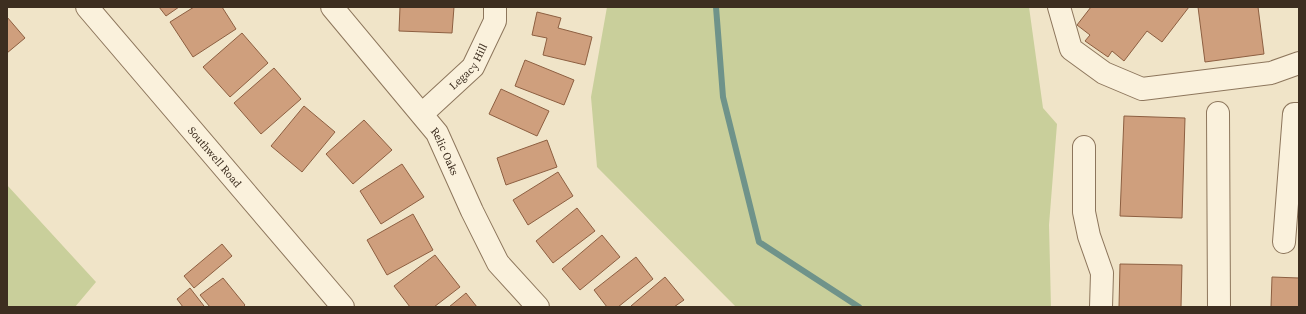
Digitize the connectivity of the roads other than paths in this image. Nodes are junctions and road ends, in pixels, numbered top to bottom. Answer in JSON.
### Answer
{"nodes":[{"id":1,"x":87,"y":7,"type":"edge"},
{"id":2,"x":332,"y":7,"type":"edge"},
{"id":3,"x":495,"y":7,"type":"edge"},
{"id":4,"x":1059,"y":7,"type":"edge"},
{"id":5,"x":1299,"y":63,"type":"edge"},
{"id":6,"x":1218,"y":113,"type":"dead end"},
{"id":7,"x":422,"y":114,"type":"junction"},
{"id":8,"x":1299,"y":114,"type":"edge"},
{"id":9,"x":1084,"y":147,"type":"dead end"},
{"id":10,"x":1284,"y":242,"type":"dead end"},
{"id":11,"x":337,"y":305,"type":"edge"},
{"id":12,"x":538,"y":307,"type":"edge"},
{"id":13,"x":1101,"y":307,"type":"edge"},
{"id":14,"x":1219,"y":307,"type":"edge"}],
"edges":[{"from":1,"to":11,"type":"street","name":"Southwell Road"},
{"from":2,"to":7,"type":"street","name":"Relic Oaks"},
{"from":3,"to":7,"type":"street","name":"Legacy Hill"},
{"from":4,"to":5,"type":"street"},
{"from":6,"to":14,"type":"street"},
{"from":7,"to":12,"type":"street","name":"Relic Oaks"},
{"from":8,"to":10,"type":"street"},
{"from":9,"to":13,"type":"street"}]}
